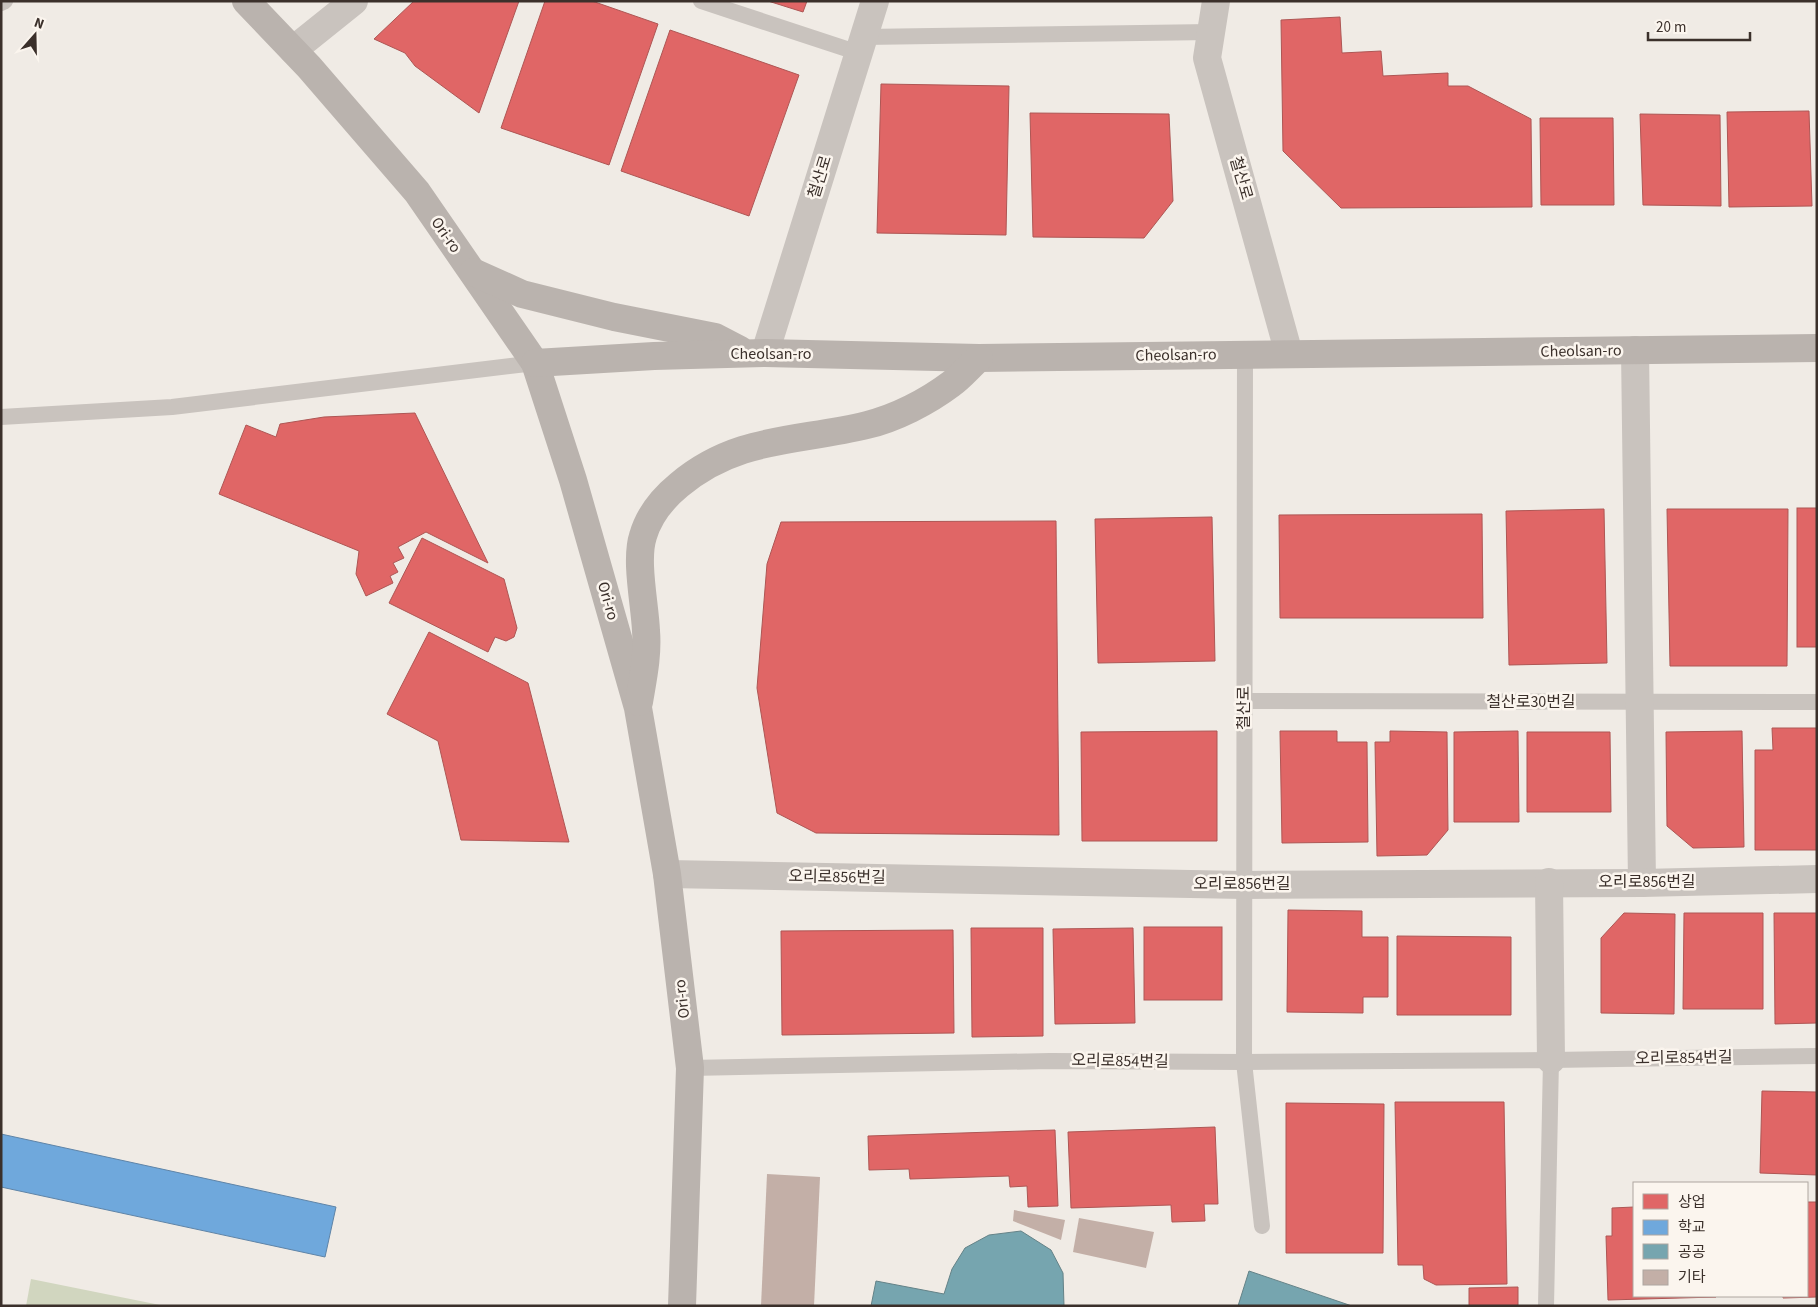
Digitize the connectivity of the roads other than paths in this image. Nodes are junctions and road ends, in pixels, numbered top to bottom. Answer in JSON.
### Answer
{"nodes":[{"id":1,"x":5,"y":1,"type":"edge"},
{"id":2,"x":246,"y":1,"type":"edge"},
{"id":3,"x":354,"y":1,"type":"edge"},
{"id":4,"x":701,"y":1,"type":"edge"},
{"id":5,"x":875,"y":1,"type":"edge"},
{"id":6,"x":1216,"y":1,"type":"edge"},
{"id":7,"x":1,"y":3,"type":"edge"},
{"id":8,"x":1211,"y":32,"type":"junction"},
{"id":9,"x":861,"y":45,"type":"junction"},
{"id":10,"x":293,"y":50,"type":"junction"},
{"id":11,"x":472,"y":271,"type":"junction"},
{"id":12,"x":1817,"y":348,"type":"edge"},
{"id":13,"x":1635,"y":350,"type":"junction"},
{"id":14,"x":757,"y":353,"type":"junction"},
{"id":15,"x":1245,"y":354,"type":"junction"},
{"id":16,"x":1289,"y":354,"type":"junction"},
{"id":17,"x":979,"y":358,"type":"junction"},
{"id":18,"x":535,"y":363,"type":"junction"},
{"id":19,"x":1,"y":418,"type":"edge"},
{"id":20,"x":1244,"y":702,"type":"junction"},
{"id":21,"x":1640,"y":702,"type":"junction"},
{"id":22,"x":1817,"y":702,"type":"edge"},
{"id":23,"x":638,"y":708,"type":"junction"},
{"id":24,"x":667,"y":874,"type":"junction"},
{"id":25,"x":1817,"y":879,"type":"edge"},
{"id":26,"x":1549,"y":882,"type":"junction"},
{"id":27,"x":1642,"y":883,"type":"junction"},
{"id":28,"x":1244,"y":885,"type":"junction"},
{"id":29,"x":1817,"y":1056,"type":"edge"},
{"id":30,"x":1551,"y":1060,"type":"junction"},
{"id":31,"x":1244,"y":1062,"type":"junction"},
{"id":32,"x":690,"y":1068,"type":"junction"},
{"id":33,"x":1262,"y":1226,"type":"dead end"},
{"id":34,"x":682,"y":1306,"type":"edge"},
{"id":35,"x":1546,"y":1306,"type":"edge"}],
"edges":[{"from":1,"to":7,"type":"lane"},
{"from":2,"to":10,"type":"main road","name":"Ori-ro"},
{"from":3,"to":10,"type":"street"},
{"from":4,"to":9,"type":"lane"},
{"from":5,"to":9,"type":"street","name":"철산로"},
{"from":6,"to":8,"type":"street","name":"철산로"},
{"from":8,"to":9,"type":"lane"},
{"from":8,"to":16,"type":"street","name":"철산로"},
{"from":9,"to":14,"type":"street","name":"철산로"},
{"from":10,"to":11,"type":"main road","name":"Ori-ro"},
{"from":11,"to":14,"type":"main road"},
{"from":11,"to":18,"type":"main road","name":"Ori-ro"},
{"from":12,"to":13,"type":"main road","name":"Cheolsan-ro"},
{"from":13,"to":16,"type":"main road","name":"Cheolsan-ro"},
{"from":13,"to":21,"type":"street"},
{"from":14,"to":17,"type":"main road","name":"Cheolsan-ro"},
{"from":14,"to":18,"type":"main road","name":"Cheolsan-ro"},
{"from":15,"to":16,"type":"main road","name":"Cheolsan-ro"},
{"from":15,"to":17,"type":"main road","name":"Cheolsan-ro"},
{"from":15,"to":20,"type":"lane","name":"철산로"},
{"from":17,"to":23,"type":"main road"},
{"from":18,"to":19,"type":"lane"},
{"from":18,"to":23,"type":"main road","name":"Ori-ro"},
{"from":20,"to":21,"type":"lane","name":"철산로30번길"},
{"from":20,"to":28,"type":"lane","name":"철산로"},
{"from":21,"to":22,"type":"lane","name":"철산로30번길"},
{"from":21,"to":27,"type":"street"},
{"from":23,"to":24,"type":"main road","name":"Ori-ro"},
{"from":24,"to":28,"type":"street","name":"오리로856번길"},
{"from":24,"to":32,"type":"main road","name":"Ori-ro"},
{"from":25,"to":27,"type":"street","name":"오리로856번길"},
{"from":26,"to":27,"type":"street","name":"오리로856번길"},
{"from":26,"to":28,"type":"street","name":"오리로856번길"},
{"from":26,"to":30,"type":"street"},
{"from":28,"to":31,"type":"lane","name":"철산로"},
{"from":29,"to":30,"type":"lane","name":"오리로854번길"},
{"from":30,"to":31,"type":"lane","name":"오리로854번길"},
{"from":30,"to":35,"type":"lane"},
{"from":31,"to":32,"type":"lane","name":"오리로854번길"},
{"from":31,"to":33,"type":"lane","name":"철산로"},
{"from":32,"to":34,"type":"main road","name":"Ori-ro"}]}
